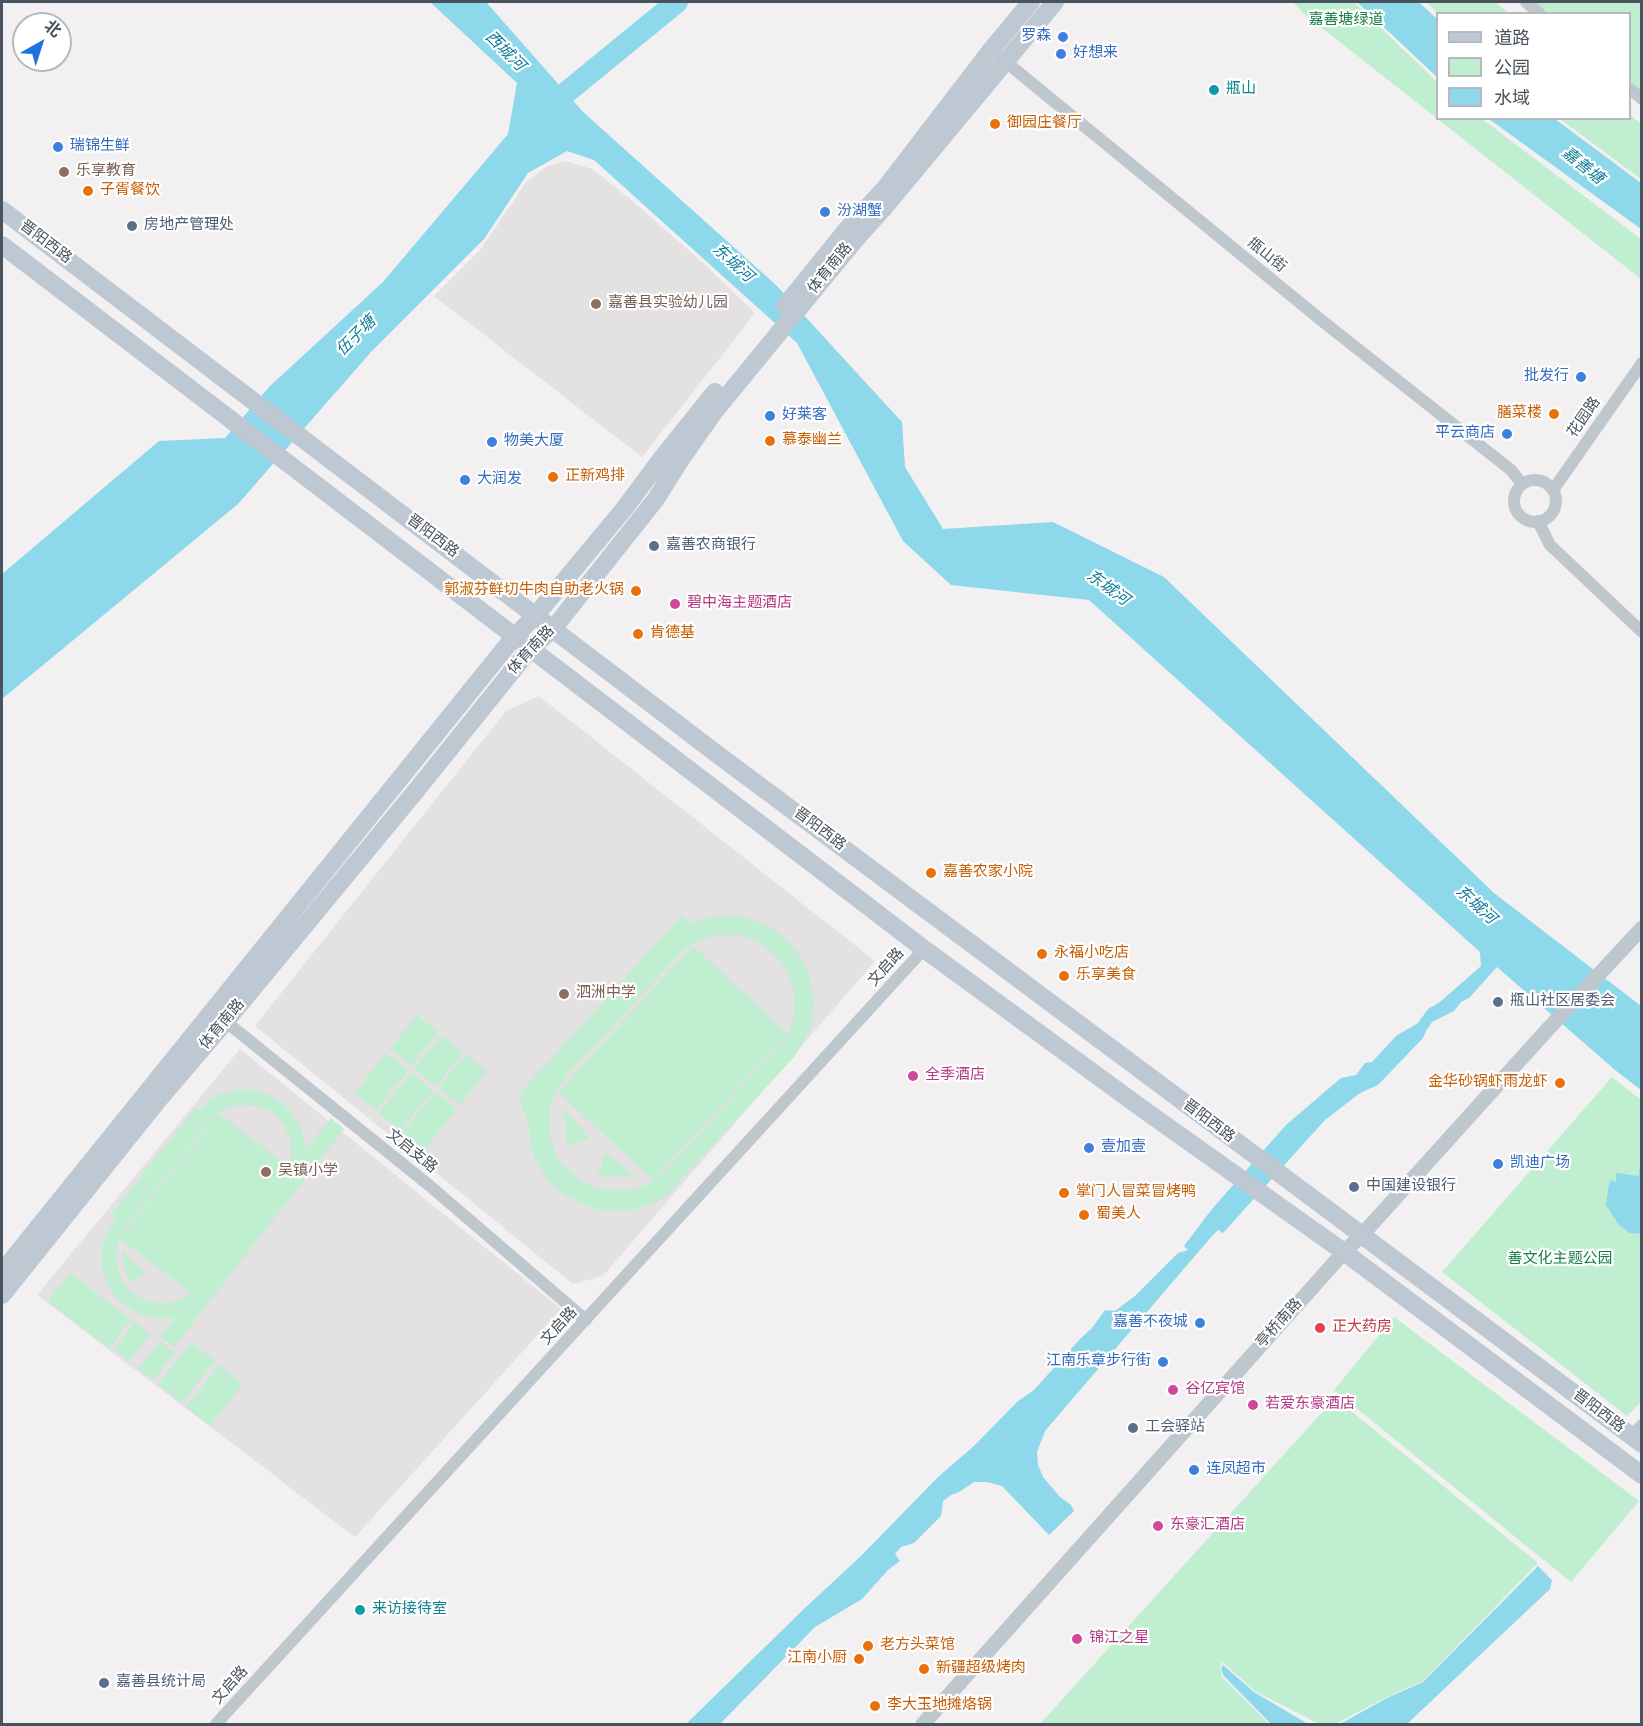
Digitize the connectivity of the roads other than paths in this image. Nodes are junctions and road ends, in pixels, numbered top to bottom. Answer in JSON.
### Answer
{"nodes":[{"id":1,"x":1031,"y":2,"type":"edge"},
{"id":2,"x":1055,"y":2,"type":"edge"},
{"id":3,"x":1526,"y":2,"type":"edge"},
{"id":4,"x":1538,"y":12,"type":"edge"},
{"id":5,"x":998,"y":56,"type":"junction"},
{"id":6,"x":2,"y":210,"type":"edge"},
{"id":7,"x":2,"y":245,"type":"edge"},
{"id":8,"x":750,"y":359,"type":"junction"},
{"id":9,"x":1641,"y":363,"type":"edge"},
{"id":10,"x":1522,"y":484,"type":"junction"},
{"id":11,"x":1553,"y":490,"type":"junction"},
{"id":12,"x":1538,"y":521,"type":"junction"},
{"id":13,"x":536,"y":615,"type":"junction"},
{"id":14,"x":553,"y":629,"type":"junction"},
{"id":15,"x":1641,"y":632,"type":"edge"},
{"id":16,"x":514,"y":637,"type":"junction"},
{"id":17,"x":530,"y":649,"type":"junction"},
{"id":18,"x":1641,"y":928,"type":"edge"},
{"id":19,"x":924,"y":949,"type":"junction"},
{"id":20,"x":219,"y":1017,"type":"junction"},
{"id":21,"x":1361,"y":1236,"type":"junction"},
{"id":22,"x":1344,"y":1252,"type":"junction"},
{"id":23,"x":2,"y":1272,"type":"edge"},
{"id":24,"x":2,"y":1294,"type":"edge"},
{"id":25,"x":586,"y":1320,"type":"junction"},
{"id":26,"x":1638,"y":1435,"type":"edge"},
{"id":27,"x":1641,"y":1475,"type":"edge"},
{"id":28,"x":216,"y":1725,"type":"edge"},
{"id":29,"x":923,"y":1725,"type":"edge"}],
"edges":[{"from":1,"to":5,"type":"main road","name":"体育南路"},
{"from":2,"to":5,"type":"main road","name":"体育南路"},
{"from":3,"to":4,"type":"street"},
{"from":5,"to":8,"type":"main road","name":"体育南路"},
{"from":5,"to":10,"type":"street","name":"甁山街"},
{"from":6,"to":13,"type":"main road","name":"晋阳西路"},
{"from":7,"to":16,"type":"main road","name":"晋阳西路"},
{"from":8,"to":13,"type":"main road","name":"体育南路"},
{"from":8,"to":14,"type":"main road","name":"体育南路"},
{"from":9,"to":11,"type":"street","name":"花园路"},
{"from":10,"to":11,"type":"street"},
{"from":10,"to":12,"type":"street"},
{"from":11,"to":12,"type":"street"},
{"from":12,"to":15,"type":"street"},
{"from":13,"to":14,"type":"main road","name":"晋阳西路"},
{"from":13,"to":16,"type":"main road","name":"体育南路"},
{"from":14,"to":17,"type":"main road","name":"体育南路"},
{"from":14,"to":21,"type":"main road","name":"晋阳西路"},
{"from":16,"to":17,"type":"main road","name":"晋阳西路"},
{"from":16,"to":20,"type":"main road","name":"体育南路"},
{"from":17,"to":19,"type":"main road","name":"晋阳西路"},
{"from":17,"to":20,"type":"main road","name":"体育南路"},
{"from":18,"to":21,"type":"street","name":"亭桥南路"},
{"from":19,"to":22,"type":"main road","name":"晋阳西路"},
{"from":19,"to":25,"type":"street","name":"文启路"},
{"from":20,"to":23,"type":"main road","name":"体育南路"},
{"from":20,"to":24,"type":"main road","name":"体育南路"},
{"from":20,"to":25,"type":"street","name":"文启支路"},
{"from":21,"to":22,"type":"street","name":"亭桥南路"},
{"from":21,"to":26,"type":"main road","name":"晋阳西路"},
{"from":22,"to":27,"type":"main road","name":"晋阳西路"},
{"from":22,"to":29,"type":"street","name":"亭桥南路"},
{"from":25,"to":28,"type":"street","name":"文启路"}]}
